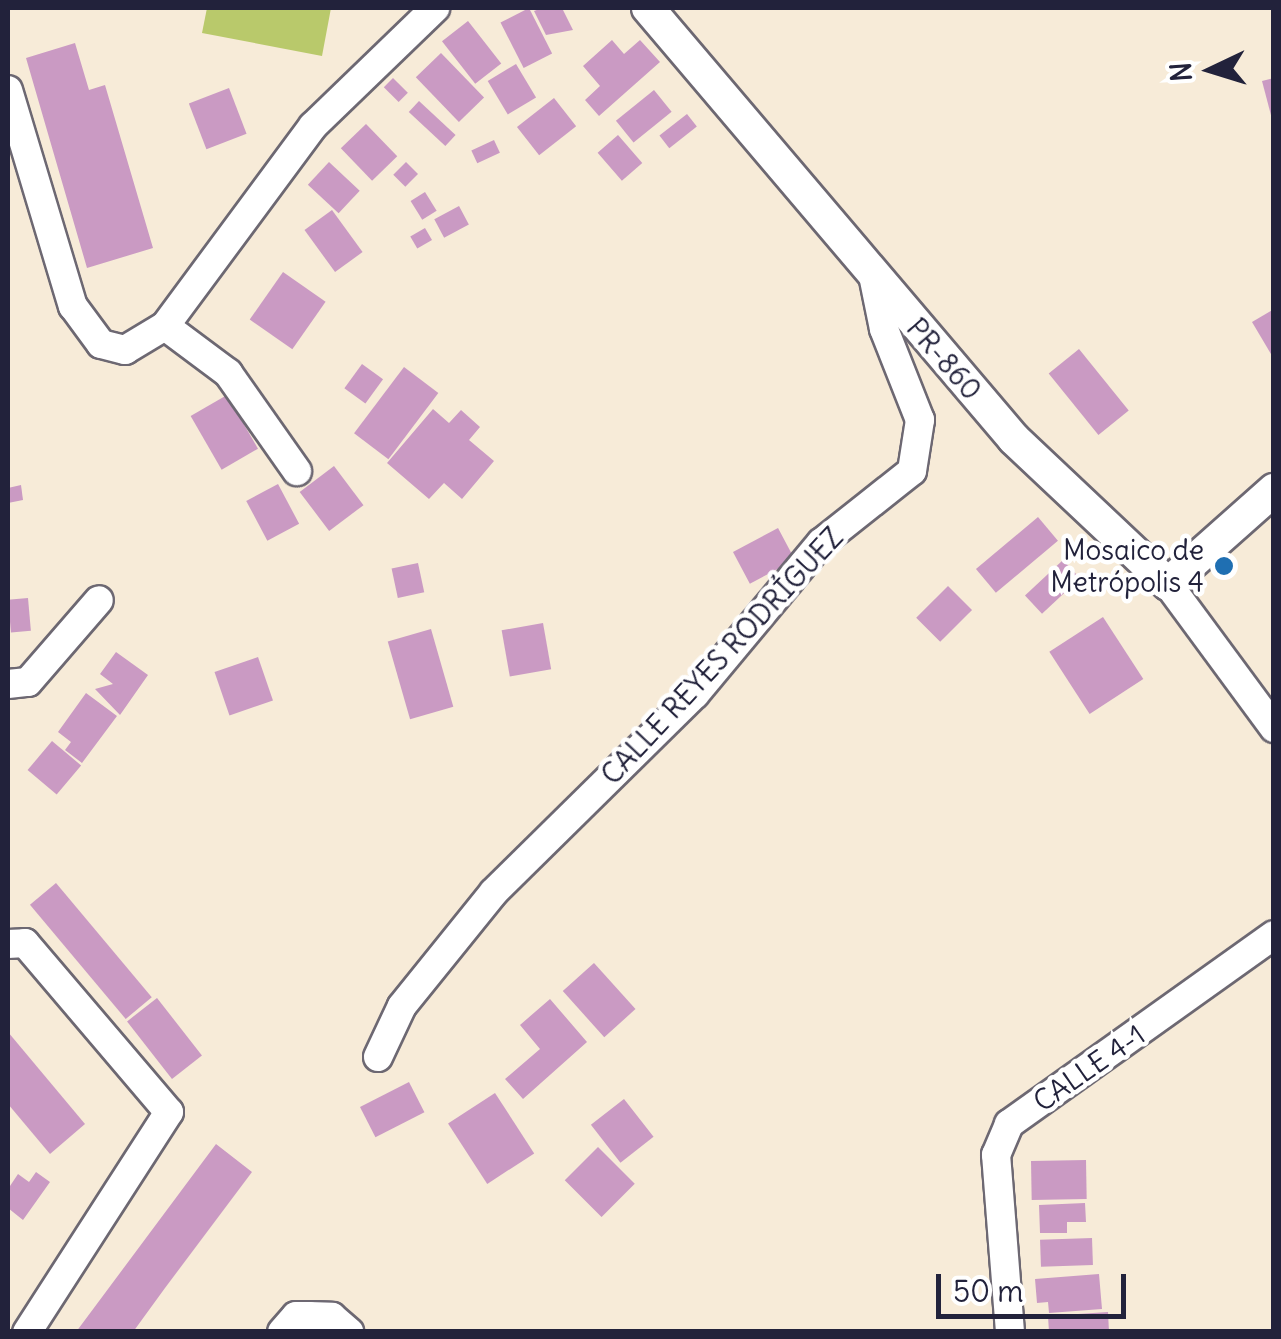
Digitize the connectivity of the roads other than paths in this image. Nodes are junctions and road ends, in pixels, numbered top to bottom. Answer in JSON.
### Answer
{"nodes":[{"id":1,"x":435,"y":8,"type":"edge"},
{"id":2,"x":648,"y":8,"type":"edge"},
{"id":3,"x":8,"y":90,"type":"edge"},
{"id":4,"x":873,"y":275,"type":"junction"},
{"id":5,"x":165,"y":326,"type":"junction"},
{"id":6,"x":298,"y":471,"type":"dead end"},
{"id":7,"x":1274,"y":490,"type":"edge"},
{"id":8,"x":1168,"y":584,"type":"junction"},
{"id":9,"x":99,"y":600,"type":"dead end"},
{"id":10,"x":8,"y":684,"type":"edge"},
{"id":11,"x":1274,"y":728,"type":"edge"},
{"id":12,"x":1274,"y":935,"type":"edge"},
{"id":13,"x":8,"y":944,"type":"edge"},
{"id":14,"x":378,"y":1057,"type":"dead end"},
{"id":15,"x":27,"y":1332,"type":"edge"},
{"id":16,"x":282,"y":1332,"type":"edge"},
{"id":17,"x":348,"y":1332,"type":"edge"},
{"id":18,"x":1010,"y":1332,"type":"edge"}],
"edges":[{"from":1,"to":5,"type":"street"},
{"from":2,"to":4,"type":"street","name":"PR-860","number":"PR-860"},
{"from":3,"to":5,"type":"street"},
{"from":4,"to":8,"type":"street","name":"PR-860","number":"PR-860"},
{"from":4,"to":14,"type":"street","name":"CALLE REYES RODRÍGUEZ"},
{"from":5,"to":6,"type":"street"},
{"from":7,"to":8,"type":"street"},
{"from":8,"to":11,"type":"street"},
{"from":9,"to":10,"type":"street"},
{"from":12,"to":18,"type":"street","name":"CALLE 4-1"},
{"from":13,"to":15,"type":"street"},
{"from":16,"to":17,"type":"street"}]}
